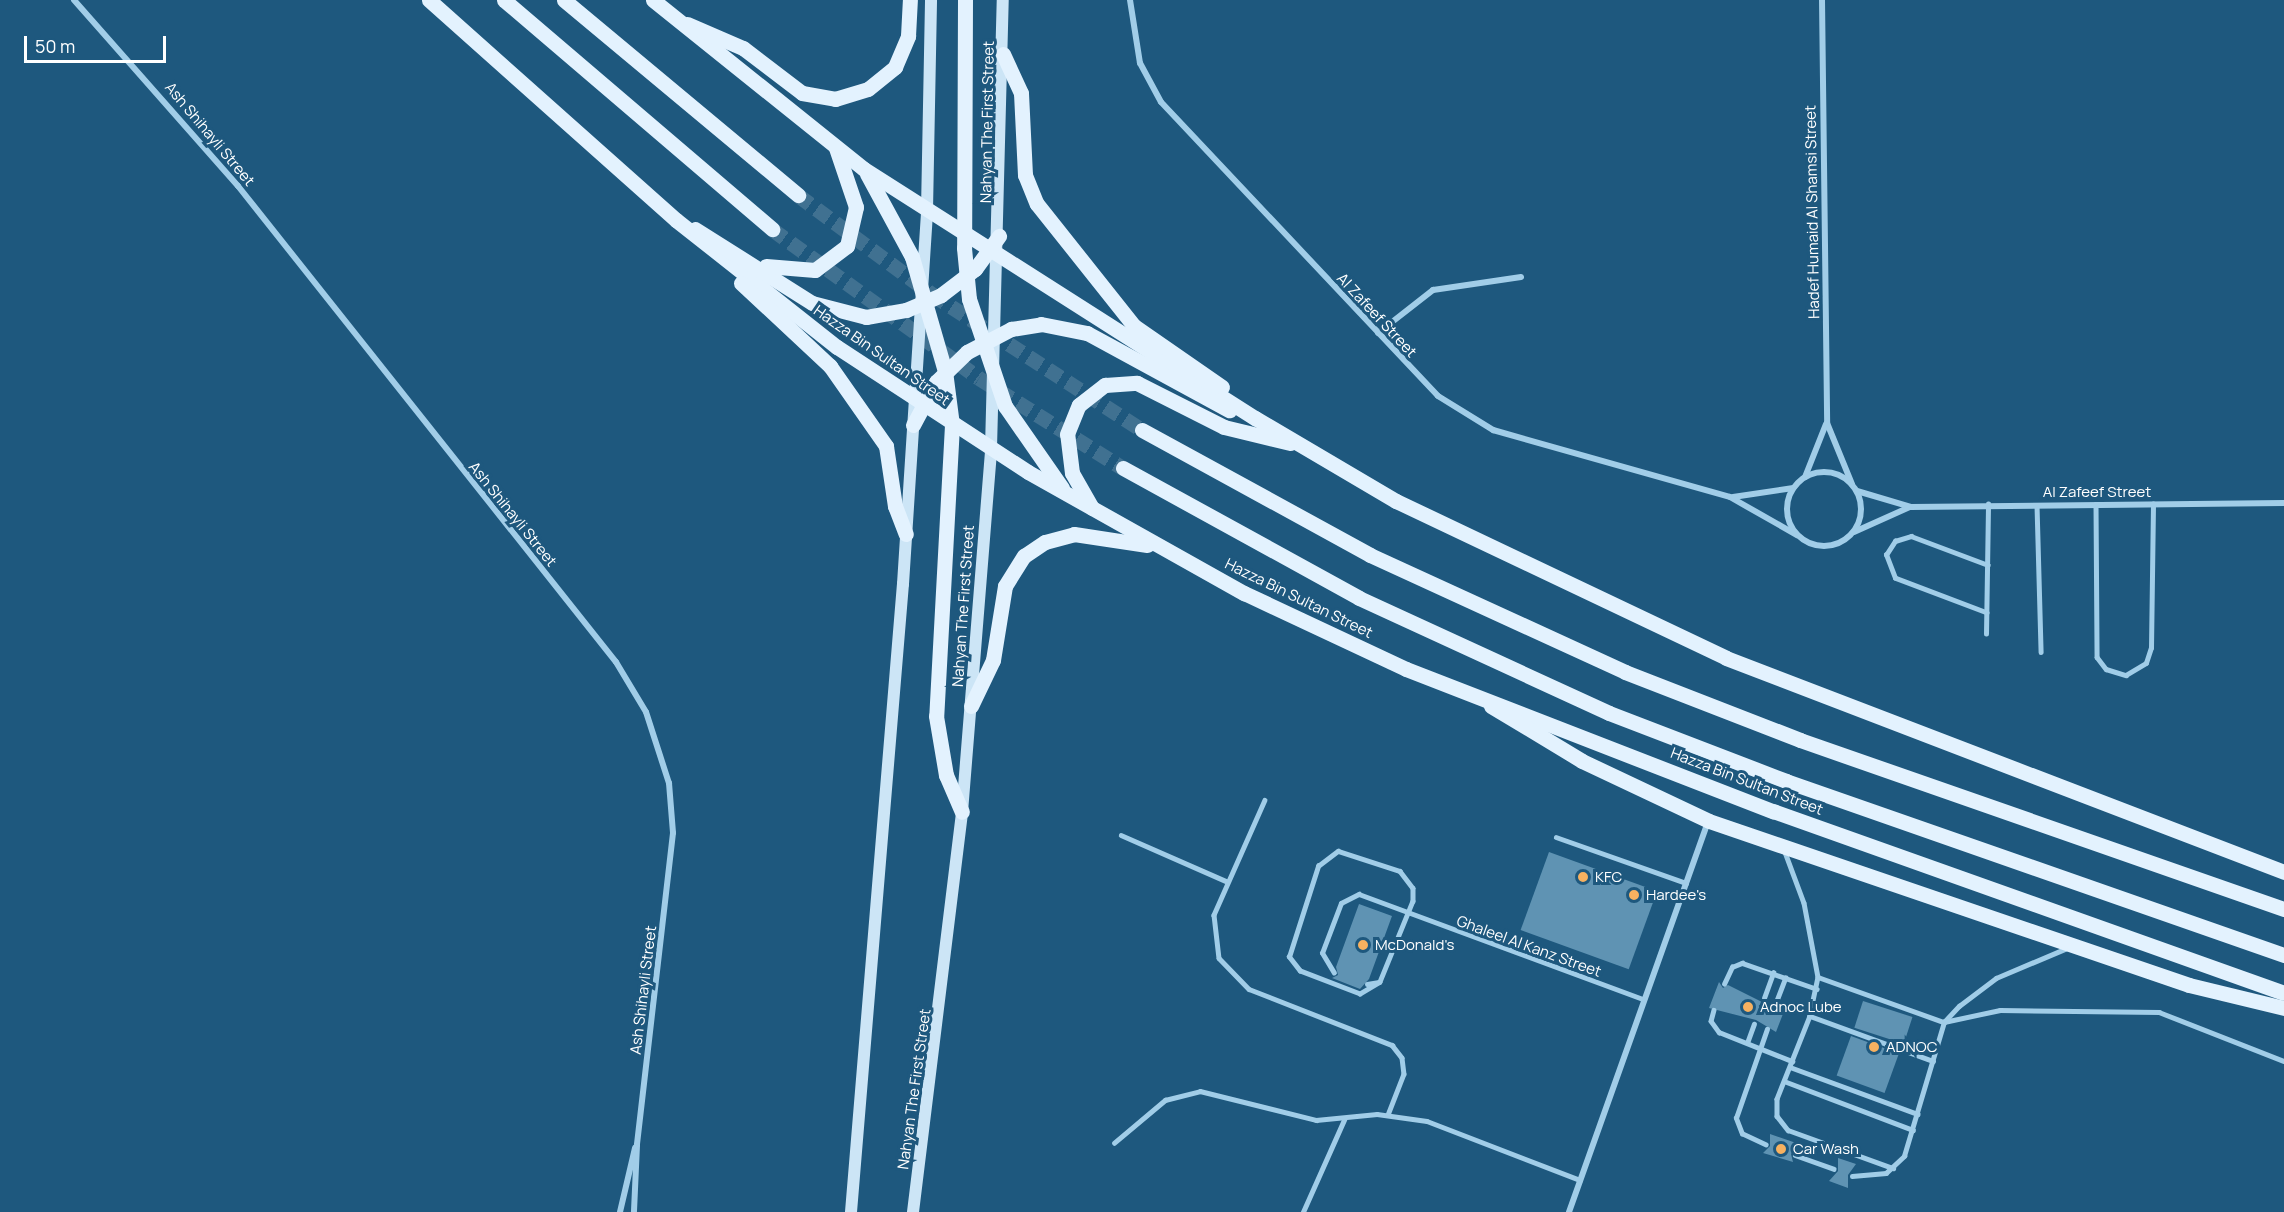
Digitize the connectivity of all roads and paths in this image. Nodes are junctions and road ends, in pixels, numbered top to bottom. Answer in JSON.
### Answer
{"nodes":[{"id":1,"x":74,"y":0,"type":"edge"},
{"id":2,"x":429,"y":0,"type":"edge"},
{"id":3,"x":504,"y":0,"type":"edge"},
{"id":4,"x":564,"y":0,"type":"edge"},
{"id":5,"x":653,"y":0,"type":"edge"},
{"id":6,"x":910,"y":0,"type":"edge"},
{"id":7,"x":931,"y":0,"type":"edge"},
{"id":8,"x":965,"y":0,"type":"edge"},
{"id":9,"x":1004,"y":0,"type":"edge"},
{"id":10,"x":1130,"y":0,"type":"edge"},
{"id":11,"x":1822,"y":0,"type":"edge"},
{"id":12,"x":678,"y":21,"type":"junction"},
{"id":13,"x":1004,"y":54,"type":"junction"},
{"id":14,"x":836,"y":148,"type":"junction"},
{"id":15,"x":864,"y":169,"type":"junction"},
{"id":16,"x":798,"y":195,"type":"tunnel mouth"},
{"id":17,"x":927,"y":210,"type":"junction"},
{"id":18,"x":676,"y":220,"type":"junction"},
{"id":19,"x":772,"y":229,"type":"tunnel mouth"},
{"id":20,"x":964,"y":233,"type":"junction"},
{"id":21,"x":999,"y":236,"type":"joint"},
{"id":22,"x":994,"y":252,"type":"junction"},
{"id":23,"x":728,"y":263,"type":"junction"},
{"id":24,"x":757,"y":264,"type":"junction"},
{"id":25,"x":1521,"y":277,"type":"dead end"},
{"id":26,"x":966,"y":278,"type":"junction"},
{"id":27,"x":922,"y":284,"type":"junction"},
{"id":28,"x":925,"y":304,"type":"junction"},
{"id":29,"x":1378,"y":333,"type":"junction"},
{"id":30,"x":997,"y":335,"type":"junction"},
{"id":31,"x":979,"y":344,"type":"junction"},
{"id":32,"x":945,"y":371,"type":"junction"},
{"id":33,"x":994,"y":384,"type":"junction"},
{"id":34,"x":918,"y":403,"type":"junction"},
{"id":35,"x":1255,"y":418,"type":"junction"},
{"id":36,"x":1827,"y":423,"type":"junction"},
{"id":37,"x":952,"y":424,"type":"junction"},
{"id":38,"x":914,"y":425,"type":"joint"},
{"id":39,"x":1142,"y":430,"type":"tunnel mouth"},
{"id":40,"x":1296,"y":444,"type":"junction"},
{"id":41,"x":991,"y":448,"type":"junction"},
{"id":42,"x":1123,"y":468,"type":"tunnel mouth"},
{"id":43,"x":1805,"y":477,"type":"junction"},
{"id":44,"x":1852,"y":484,"type":"junction"},
{"id":45,"x":1793,"y":488,"type":"junction"},
{"id":46,"x":1857,"y":491,"type":"junction"},
{"id":47,"x":1730,"y":497,"type":"junction"},
{"id":48,"x":1071,"y":498,"type":"junction"},
{"id":49,"x":2284,"y":503,"type":"edge"},
{"id":50,"x":1988,"y":504,"type":"junction"},
{"id":51,"x":2037,"y":504,"type":"junction"},
{"id":52,"x":2096,"y":504,"type":"junction"},
{"id":53,"x":2153,"y":504,"type":"junction"},
{"id":54,"x":1911,"y":507,"type":"junction"},
{"id":55,"x":1093,"y":510,"type":"junction"},
{"id":56,"x":1852,"y":533,"type":"junction"},
{"id":57,"x":906,"y":534,"type":"junction"},
{"id":58,"x":1797,"y":535,"type":"junction"},
{"id":59,"x":1160,"y":547,"type":"junction"},
{"id":60,"x":1988,"y":565,"type":"junction"},
{"id":61,"x":1987,"y":613,"type":"junction"},
{"id":62,"x":1986,"y":634,"type":"dead end"},
{"id":63,"x":2041,"y":652,"type":"dead end"},
{"id":64,"x":1463,"y":689,"type":"junction"},
{"id":65,"x":971,"y":706,"type":"junction"},
{"id":66,"x":1265,"y":800,"type":"dead end"},
{"id":67,"x":962,"y":812,"type":"junction"},
{"id":68,"x":1709,"y":821,"type":"junction"},
{"id":69,"x":1121,"y":835,"type":"dead end"},
{"id":70,"x":1556,"y":837,"type":"dead end"},
{"id":71,"x":1784,"y":850,"type":"junction"},
{"id":72,"x":2284,"y":872,"type":"edge"},
{"id":73,"x":1226,"y":881,"type":"junction"},
{"id":74,"x":1686,"y":883,"type":"junction"},
{"id":75,"x":2284,"y":909,"type":"edge"},
{"id":76,"x":1407,"y":914,"type":"junction"},
{"id":77,"x":2076,"y":945,"type":"junction"},
{"id":78,"x":2284,"y":955,"type":"edge"},
{"id":79,"x":1334,"y":973,"type":"dead end"},
{"id":80,"x":1773,"y":974,"type":"junction"},
{"id":81,"x":1818,"y":977,"type":"junction"},
{"id":82,"x":1785,"y":978,"type":"junction"},
{"id":83,"x":1380,"y":981,"type":"junction"},
{"id":84,"x":1368,"y":984,"type":"dead end"},
{"id":85,"x":1724,"y":984,"type":"dead end"},
{"id":86,"x":1817,"y":989,"type":"junction"},
{"id":87,"x":2284,"y":993,"type":"edge"},
{"id":88,"x":1764,"y":998,"type":"dead end"},
{"id":89,"x":1643,"y":999,"type":"junction"},
{"id":90,"x":1776,"y":1002,"type":"dead end"},
{"id":91,"x":2284,"y":1008,"type":"edge"},
{"id":92,"x":1714,"y":1010,"type":"dead end"},
{"id":93,"x":1810,"y":1016,"type":"junction"},
{"id":94,"x":1944,"y":1022,"type":"junction"},
{"id":95,"x":1755,"y":1024,"type":"dead end"},
{"id":96,"x":1767,"y":1029,"type":"dead end"},
{"id":97,"x":1747,"y":1043,"type":"junction"},
{"id":98,"x":1760,"y":1048,"type":"junction"},
{"id":99,"x":1792,"y":1061,"type":"junction"},
{"id":100,"x":1933,"y":1061,"type":"junction"},
{"id":101,"x":2284,"y":1061,"type":"edge"},
{"id":102,"x":1790,"y":1067,"type":"junction"},
{"id":103,"x":1784,"y":1081,"type":"junction"},
{"id":104,"x":1388,"y":1114,"type":"junction"},
{"id":105,"x":1918,"y":1114,"type":"junction"},
{"id":106,"x":1344,"y":1120,"type":"junction"},
{"id":107,"x":1913,"y":1130,"type":"junction"},
{"id":108,"x":1114,"y":1143,"type":"dead end"},
{"id":109,"x":1766,"y":1144,"type":"dead end"},
{"id":110,"x":637,"y":1145,"type":"junction"},
{"id":111,"x":1795,"y":1155,"type":"dead end"},
{"id":112,"x":1893,"y":1168,"type":"junction"},
{"id":113,"x":1834,"y":1169,"type":"dead end"},
{"id":114,"x":1852,"y":1176,"type":"dead end"},
{"id":115,"x":1580,"y":1179,"type":"junction"},
{"id":116,"x":620,"y":1212,"type":"edge"},
{"id":117,"x":634,"y":1212,"type":"edge"},
{"id":118,"x":851,"y":1212,"type":"edge"},
{"id":119,"x":913,"y":1212,"type":"edge"},
{"id":120,"x":1303,"y":1212,"type":"edge"},
{"id":121,"x":1569,"y":1212,"type":"edge"}],
"edges":[{"from":1,"to":110,"type":"street","name":"Ash Shihayli Street"},
{"from":2,"to":18,"type":"main road","name":"Hazza Bin Sultan Street"},
{"from":3,"to":19,"type":"main road"},
{"from":4,"to":16,"type":"main road"},
{"from":5,"to":12,"type":"main road"},
{"from":6,"to":12,"type":"main road"},
{"from":7,"to":17,"type":"main road"},
{"from":8,"to":20,"type":"main road"},
{"from":9,"to":13,"type":"main road","name":"Nahyan The First Street"},
{"from":10,"to":29,"type":"street","name":"Al Zafeef Street"},
{"from":11,"to":36,"type":"street","name":"Hadef Humaid Al Shamsi Street"},
{"from":12,"to":14,"type":"main road"},
{"from":13,"to":21,"type":"main road","name":"Nahyan The First Street"},
{"from":13,"to":35,"type":"main road"},
{"from":14,"to":15,"type":"main road"},
{"from":14,"to":24,"type":"main road"},
{"from":15,"to":17,"type":"main road"},
{"from":15,"to":27,"type":"main road"},
{"from":17,"to":20,"type":"main road"},
{"from":17,"to":27,"type":"main road"},
{"from":18,"to":23,"type":"main road","name":"Hazza Bin Sultan Street"},
{"from":18,"to":24,"type":"main road"},
{"from":20,"to":22,"type":"main road"},
{"from":20,"to":26,"type":"main road"},
{"from":21,"to":22,"type":"main road"},
{"from":22,"to":26,"type":"main road"},
{"from":22,"to":30,"type":"main road","name":"Nahyan The First Street"},
{"from":22,"to":35,"type":"main road"},
{"from":23,"to":34,"type":"main road","name":"Hazza Bin Sultan Street"},
{"from":23,"to":57,"type":"main road"},
{"from":24,"to":28,"type":"main road"},
{"from":25,"to":29,"type":"street"},
{"from":26,"to":28,"type":"main road"},
{"from":26,"to":31,"type":"main road"},
{"from":27,"to":28,"type":"main road"},
{"from":28,"to":32,"type":"main road"},
{"from":28,"to":34,"type":"main road"},
{"from":29,"to":47,"type":"street","name":"Al Zafeef Street"},
{"from":30,"to":31,"type":"main road"},
{"from":30,"to":33,"type":"main road","name":"Nahyan The First Street"},
{"from":30,"to":35,"type":"main road"},
{"from":31,"to":32,"type":"main road"},
{"from":31,"to":33,"type":"main road"},
{"from":32,"to":34,"type":"main road"},
{"from":32,"to":37,"type":"main road"},
{"from":33,"to":41,"type":"main road","name":"Nahyan The First Street"},
{"from":33,"to":48,"type":"main road"},
{"from":34,"to":37,"type":"main road","name":"Hazza Bin Sultan Street"},
{"from":34,"to":38,"type":"main road"},
{"from":35,"to":40,"type":"main road"},
{"from":36,"to":43,"type":"street","name":"Hadef Humaid Al Shamsi Street"},
{"from":36,"to":44,"type":"street","name":"Hadef Humaid Al Shamsi Street"},
{"from":37,"to":41,"type":"main road","name":"Hazza Bin Sultan Street"},
{"from":37,"to":67,"type":"main road"},
{"from":38,"to":57,"type":"main road"},
{"from":39,"to":75,"type":"main road"},
{"from":40,"to":55,"type":"main road"},
{"from":40,"to":72,"type":"main road"},
{"from":41,"to":48,"type":"main road","name":"Hazza Bin Sultan Street"},
{"from":41,"to":65,"type":"main road","name":"Nahyan The First Street"},
{"from":42,"to":78,"type":"main road","name":"Hazza Bin Sultan Street"},
{"from":43,"to":44,"type":"street"},
{"from":43,"to":45,"type":"street"},
{"from":44,"to":46,"type":"street"},
{"from":45,"to":47,"type":"street","name":"Al Zafeef Street"},
{"from":45,"to":58,"type":"street"},
{"from":46,"to":54,"type":"street","name":"Al Zafeef Street"},
{"from":46,"to":56,"type":"street"},
{"from":47,"to":58,"type":"street","name":"Al Zafeef Street"},
{"from":48,"to":55,"type":"main road","name":"Hazza Bin Sultan Street"},
{"from":49,"to":53,"type":"street","name":"Al Zafeef Street"},
{"from":50,"to":51,"type":"street","name":"Al Zafeef Street"},
{"from":50,"to":54,"type":"street","name":"Al Zafeef Street"},
{"from":50,"to":60,"type":"lane"},
{"from":51,"to":52,"type":"street","name":"Al Zafeef Street"},
{"from":51,"to":63,"type":"lane"},
{"from":52,"to":53,"type":"street","name":"Al Zafeef Street"},
{"from":52,"to":53,"type":"lane"},
{"from":54,"to":56,"type":"street","name":"Al Zafeef Street"},
{"from":55,"to":59,"type":"main road","name":"Hazza Bin Sultan Street"},
{"from":56,"to":58,"type":"street"},
{"from":57,"to":118,"type":"main road"},
{"from":59,"to":64,"type":"main road","name":"Hazza Bin Sultan Street"},
{"from":59,"to":65,"type":"main road"},
{"from":60,"to":61,"type":"lane"},
{"from":60,"to":61,"type":"lane"},
{"from":61,"to":62,"type":"lane"},
{"from":64,"to":68,"type":"main road"},
{"from":64,"to":87,"type":"main road","name":"Hazza Bin Sultan Street"},
{"from":65,"to":67,"type":"main road","name":"Nahyan The First Street"},
{"from":66,"to":73,"type":"lane"},
{"from":67,"to":119,"type":"main road","name":"Nahyan The First Street"},
{"from":68,"to":71,"type":"main road"},
{"from":68,"to":74,"type":"street"},
{"from":69,"to":73,"type":"lane"},
{"from":70,"to":74,"type":"lane"},
{"from":71,"to":77,"type":"main road"},
{"from":71,"to":81,"type":"lane"},
{"from":73,"to":104,"type":"lane"},
{"from":74,"to":89,"type":"street"},
{"from":76,"to":79,"type":"lane","name":"Ghaleel Al Kanz Street"},
{"from":76,"to":83,"type":"lane"},
{"from":76,"to":83,"type":"lane"},
{"from":76,"to":89,"type":"lane","name":"Ghaleel Al Kanz Street"},
{"from":77,"to":91,"type":"main road"},
{"from":77,"to":94,"type":"lane"},
{"from":80,"to":82,"type":"lane"},
{"from":80,"to":85,"type":"lane"},
{"from":80,"to":88,"type":"lane"},
{"from":81,"to":86,"type":"lane"},
{"from":81,"to":94,"type":"lane"},
{"from":82,"to":86,"type":"lane"},
{"from":82,"to":90,"type":"lane"},
{"from":83,"to":84,"type":"lane"},
{"from":86,"to":93,"type":"lane"},
{"from":89,"to":115,"type":"street"},
{"from":92,"to":97,"type":"lane"},
{"from":93,"to":99,"type":"lane"},
{"from":93,"to":100,"type":"lane"},
{"from":94,"to":100,"type":"lane"},
{"from":94,"to":101,"type":"lane"},
{"from":95,"to":97,"type":"lane"},
{"from":96,"to":98,"type":"lane"},
{"from":97,"to":98,"type":"lane"},
{"from":98,"to":99,"type":"lane"},
{"from":98,"to":109,"type":"lane"},
{"from":99,"to":102,"type":"lane"},
{"from":100,"to":105,"type":"lane"},
{"from":102,"to":103,"type":"lane"},
{"from":102,"to":105,"type":"lane"},
{"from":103,"to":107,"type":"lane"},
{"from":103,"to":112,"type":"lane"},
{"from":104,"to":106,"type":"lane"},
{"from":104,"to":115,"type":"lane"},
{"from":105,"to":107,"type":"lane"},
{"from":106,"to":108,"type":"lane"},
{"from":106,"to":120,"type":"lane"},
{"from":107,"to":112,"type":"lane"},
{"from":110,"to":116,"type":"street","name":"Ash Shihayli Street"},
{"from":110,"to":117,"type":"street","name":"Ash Shihayli Street"},
{"from":111,"to":113,"type":"lane"},
{"from":112,"to":114,"type":"lane"},
{"from":115,"to":121,"type":"street"}]}
